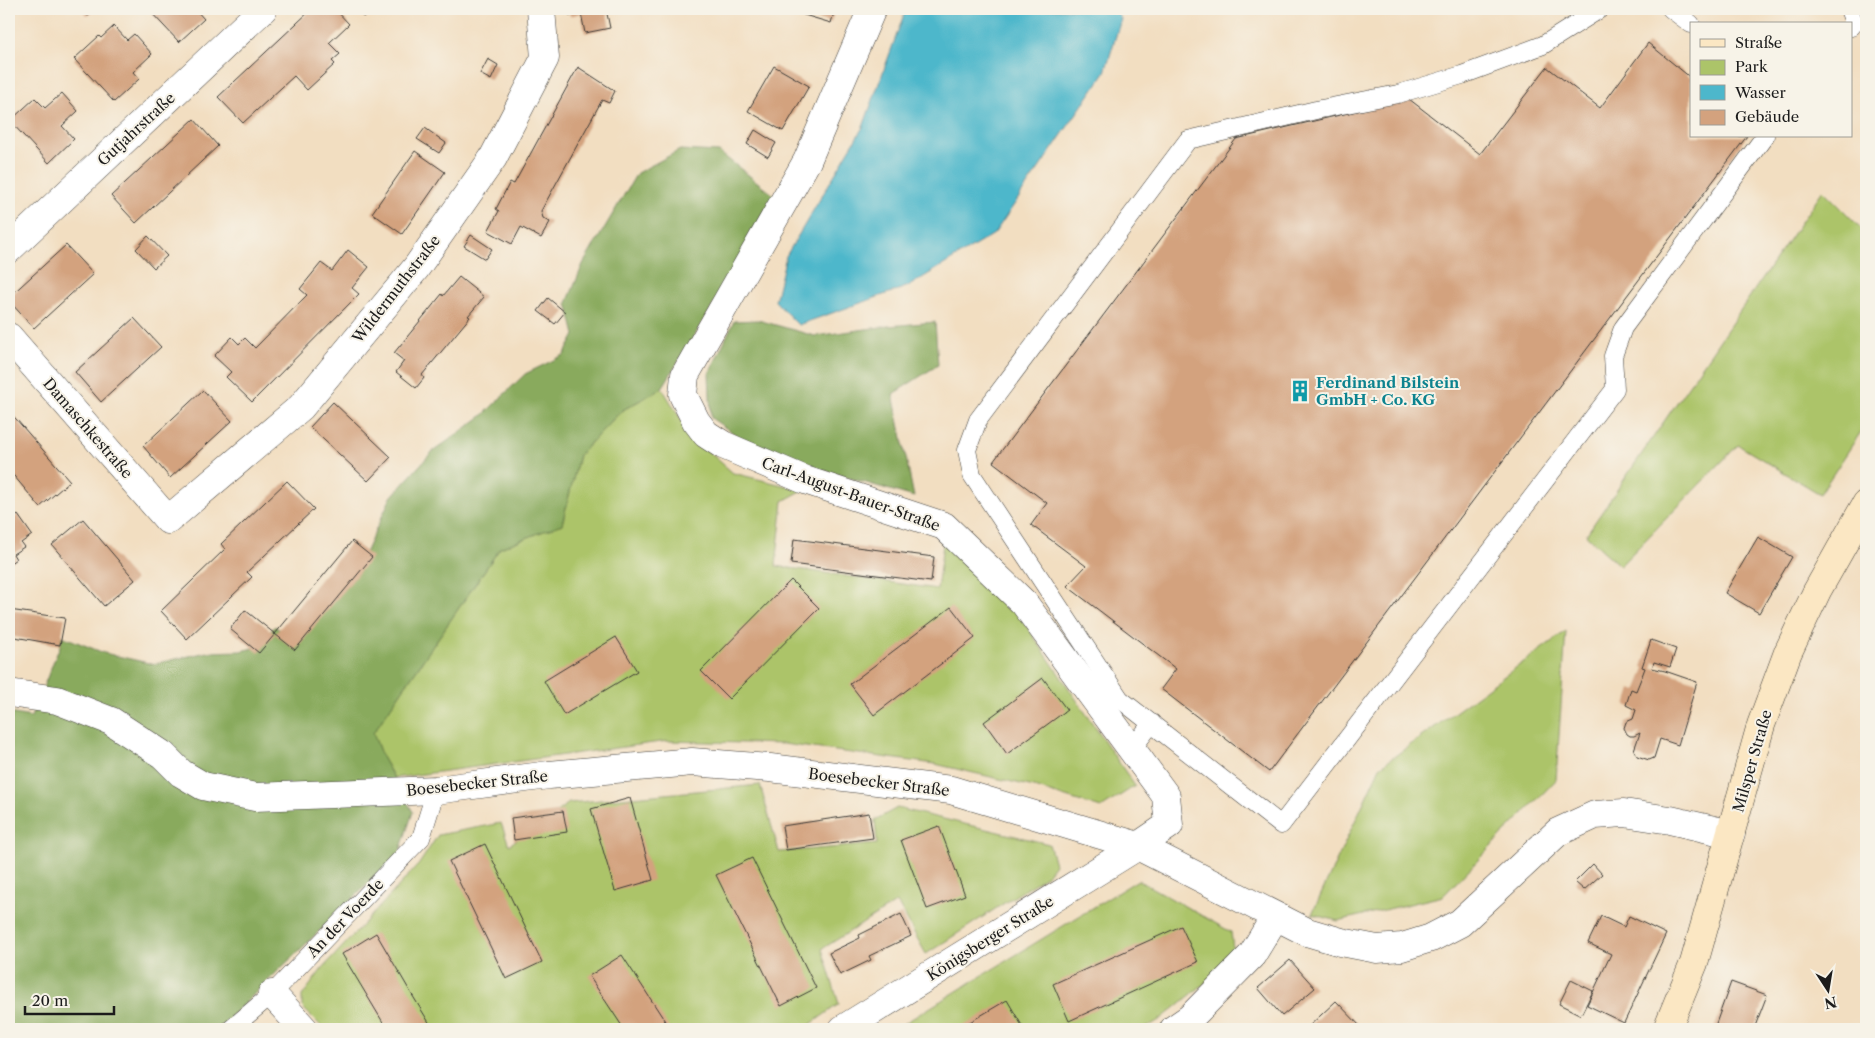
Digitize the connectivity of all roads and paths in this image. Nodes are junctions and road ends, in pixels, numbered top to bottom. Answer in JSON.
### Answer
{"nodes":[{"id":1,"x":263,"y":9,"type":"edge"},
{"id":2,"x":541,"y":9,"type":"edge"},
{"id":3,"x":872,"y":9,"type":"edge"},
{"id":4,"x":1600,"y":9,"type":"edge"},
{"id":5,"x":1672,"y":9,"type":"edge"},
{"id":6,"x":1849,"y":9,"type":"edge"},
{"id":7,"x":1690,"y":23,"type":"edge"},
{"id":8,"x":1852,"y":25,"type":"edge"},
{"id":9,"x":1764,"y":138,"type":"edge"},
{"id":10,"x":9,"y":249,"type":"edge"},
{"id":11,"x":9,"y":337,"type":"edge"},
{"id":12,"x":1866,"y":504,"type":"edge"},
{"id":13,"x":168,"y":520,"type":"joint"},
{"id":14,"x":9,"y":693,"type":"edge"},
{"id":15,"x":1152,"y":723,"type":"junction"},
{"id":16,"x":1131,"y":750,"type":"junction"},
{"id":17,"x":436,"y":790,"type":"junction"},
{"id":18,"x":1731,"y":834,"type":"junction"},
{"id":19,"x":1138,"y":846,"type":"junction"},
{"id":20,"x":1275,"y":917,"type":"junction"},
{"id":21,"x":272,"y":994,"type":"junction"},
{"id":22,"x":231,"y":1029,"type":"edge"},
{"id":23,"x":304,"y":1029,"type":"edge"},
{"id":24,"x":843,"y":1029,"type":"edge"},
{"id":25,"x":1174,"y":1029,"type":"edge"},
{"id":26,"x":1667,"y":1029,"type":"edge"}],
"edges":[{"from":1,"to":10,"type":"street","name":"Gutjahrstraße"},
{"from":2,"to":13,"type":"street","name":"Wildermuthstraße"},
{"from":3,"to":16,"type":"street","name":"Carl-August-Bauer-Straße"},
{"from":4,"to":15,"type":"lane"},
{"from":5,"to":7,"type":"lane"},
{"from":6,"to":8,"type":"lane"},
{"from":9,"to":15,"type":"lane"},
{"from":11,"to":13,"type":"street","name":"Damaschkestraße"},
{"from":12,"to":18,"type":"street","name":"Milsper Straße"},
{"from":14,"to":17,"type":"street","name":"Boesebecker Straße"},
{"from":15,"to":16,"type":"lane"},
{"from":16,"to":19,"type":"street","name":"Carl-August-Bauer-Straße"},
{"from":17,"to":19,"type":"street","name":"Boesebecker Straße"},
{"from":17,"to":21,"type":"lane","name":"An der Voerde"},
{"from":18,"to":20,"type":"street","name":"Boesebecker Straße"},
{"from":18,"to":26,"type":"street","name":"Milsper Straße"},
{"from":19,"to":20,"type":"street","name":"Boesebecker Straße"},
{"from":19,"to":24,"type":"street","name":"Königsberger Straße"},
{"from":20,"to":25,"type":"street"},
{"from":21,"to":22,"type":"lane","name":"An der Voerde"},
{"from":21,"to":23,"type":"street"}]}
